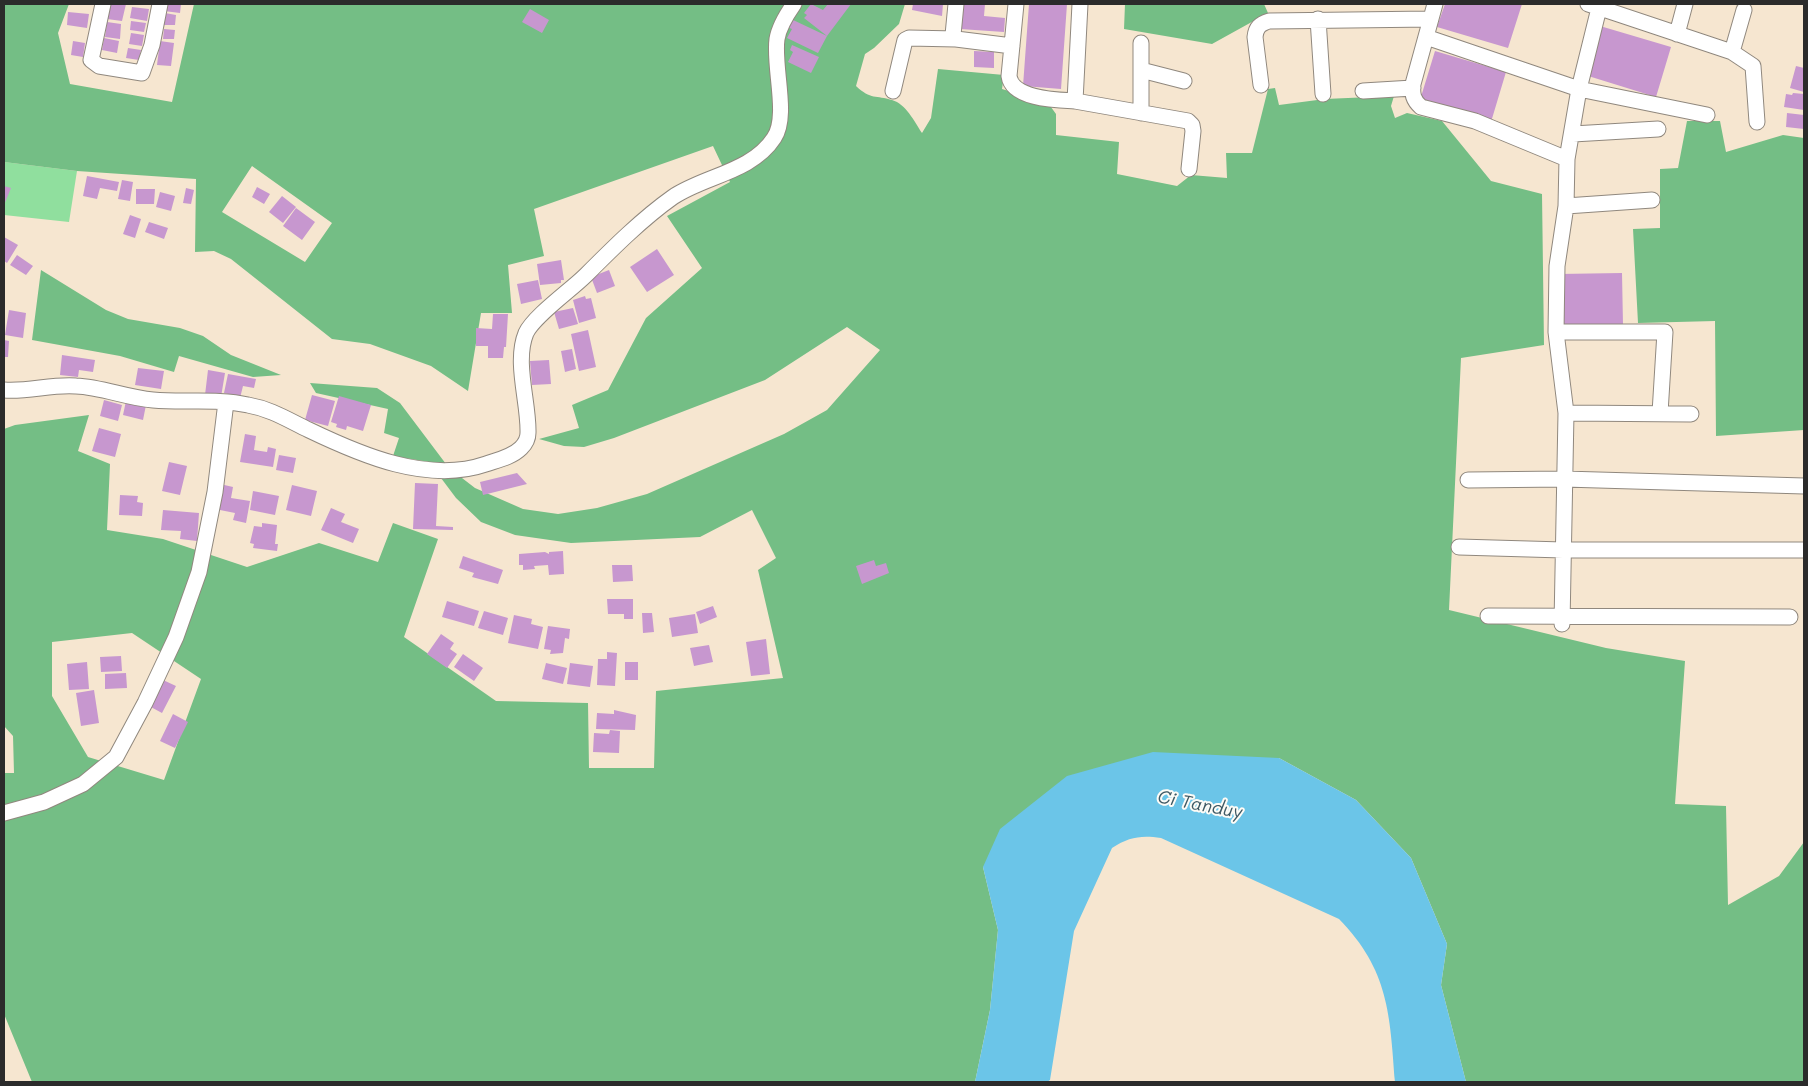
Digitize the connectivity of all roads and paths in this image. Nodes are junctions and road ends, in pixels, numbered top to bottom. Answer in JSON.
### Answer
{"nodes":[{"id":1,"x":103,"y":4,"type":"edge"},
{"id":2,"x":160,"y":4,"type":"edge"},
{"id":3,"x":794,"y":4,"type":"edge"},
{"id":4,"x":956,"y":4,"type":"edge"},
{"id":5,"x":1016,"y":4,"type":"edge"},
{"id":6,"x":1080,"y":4,"type":"edge"},
{"id":7,"x":1436,"y":4,"type":"edge"},
{"id":8,"x":1685,"y":4,"type":"edge"},
{"id":9,"x":1596,"y":5,"type":"edge"},
{"id":10,"x":1744,"y":10,"type":"dead end"},
{"id":11,"x":1318,"y":19,"type":"junction"},
{"id":12,"x":1431,"y":19,"type":"junction"},
{"id":13,"x":1676,"y":34,"type":"junction"},
{"id":14,"x":1426,"y":37,"type":"junction"},
{"id":15,"x":956,"y":39,"type":"junction"},
{"id":16,"x":1141,"y":43,"type":"dead end"},
{"id":17,"x":1012,"y":46,"type":"junction"},
{"id":18,"x":1732,"y":52,"type":"junction"},
{"id":19,"x":1141,"y":70,"type":"junction"},
{"id":20,"x":1184,"y":81,"type":"dead end"},
{"id":21,"x":1261,"y":85,"type":"dead end"},
{"id":22,"x":1412,"y":88,"type":"junction"},
{"id":23,"x":1579,"y":89,"type":"junction"},
{"id":24,"x":893,"y":91,"type":"dead end"},
{"id":25,"x":1363,"y":91,"type":"dead end"},
{"id":26,"x":1322,"y":94,"type":"dead end"},
{"id":27,"x":1075,"y":101,"type":"junction"},
{"id":28,"x":1141,"y":114,"type":"junction"},
{"id":29,"x":1707,"y":115,"type":"dead end"},
{"id":30,"x":1757,"y":122,"type":"dead end"},
{"id":31,"x":1658,"y":129,"type":"dead end"},
{"id":32,"x":1573,"y":134,"type":"junction"},
{"id":33,"x":1567,"y":159,"type":"junction"},
{"id":34,"x":1189,"y":170,"type":"dead end"},
{"id":35,"x":1652,"y":200,"type":"dead end"},
{"id":36,"x":1566,"y":206,"type":"junction"},
{"id":37,"x":1556,"y":332,"type":"junction"},
{"id":38,"x":4,"y":390,"type":"edge"},
{"id":39,"x":226,"y":402,"type":"junction"},
{"id":40,"x":1566,"y":413,"type":"junction"},
{"id":41,"x":1660,"y":413,"type":"junction"},
{"id":42,"x":1691,"y":414,"type":"dead end"},
{"id":43,"x":1564,"y":479,"type":"junction"},
{"id":44,"x":1468,"y":480,"type":"dead end"},
{"id":45,"x":1804,"y":486,"type":"edge"},
{"id":46,"x":1459,"y":547,"type":"dead end"},
{"id":47,"x":1563,"y":550,"type":"junction"},
{"id":48,"x":1804,"y":550,"type":"edge"},
{"id":49,"x":1488,"y":616,"type":"dead end"},
{"id":50,"x":1790,"y":617,"type":"dead end"},
{"id":51,"x":1562,"y":620,"type":"junction"},
{"id":52,"x":4,"y":813,"type":"edge"}],
"edges":[{"from":1,"to":2,"type":"street"},
{"from":3,"to":39,"type":"street"},
{"from":4,"to":15,"type":"street"},
{"from":5,"to":17,"type":"street"},
{"from":6,"to":27,"type":"street"},
{"from":7,"to":12,"type":"street"},
{"from":8,"to":13,"type":"street"},
{"from":9,"to":13,"type":"street"},
{"from":9,"to":23,"type":"street"},
{"from":10,"to":18,"type":"street"},
{"from":11,"to":12,"type":"street"},
{"from":11,"to":21,"type":"street"},
{"from":11,"to":26,"type":"street"},
{"from":12,"to":14,"type":"street"},
{"from":13,"to":18,"type":"street"},
{"from":14,"to":22,"type":"street"},
{"from":14,"to":23,"type":"street"},
{"from":15,"to":17,"type":"street"},
{"from":15,"to":24,"type":"street"},
{"from":16,"to":19,"type":"street"},
{"from":17,"to":27,"type":"street"},
{"from":18,"to":30,"type":"street"},
{"from":19,"to":20,"type":"street"},
{"from":19,"to":28,"type":"street"},
{"from":22,"to":25,"type":"street"},
{"from":22,"to":33,"type":"street"},
{"from":23,"to":29,"type":"street"},
{"from":23,"to":32,"type":"street"},
{"from":27,"to":28,"type":"street"},
{"from":28,"to":34,"type":"street"},
{"from":31,"to":32,"type":"street"},
{"from":32,"to":33,"type":"street"},
{"from":33,"to":36,"type":"street"},
{"from":35,"to":36,"type":"street"},
{"from":36,"to":37,"type":"street"},
{"from":37,"to":40,"type":"street"},
{"from":37,"to":41,"type":"street"},
{"from":38,"to":39,"type":"street"},
{"from":39,"to":52,"type":"street"},
{"from":40,"to":41,"type":"street"},
{"from":40,"to":43,"type":"street"},
{"from":41,"to":42,"type":"street"},
{"from":43,"to":44,"type":"street"},
{"from":43,"to":45,"type":"street"},
{"from":43,"to":47,"type":"street"},
{"from":46,"to":47,"type":"street"},
{"from":47,"to":48,"type":"street"},
{"from":47,"to":51,"type":"street"},
{"from":49,"to":51,"type":"street"},
{"from":50,"to":51,"type":"street"}]}
